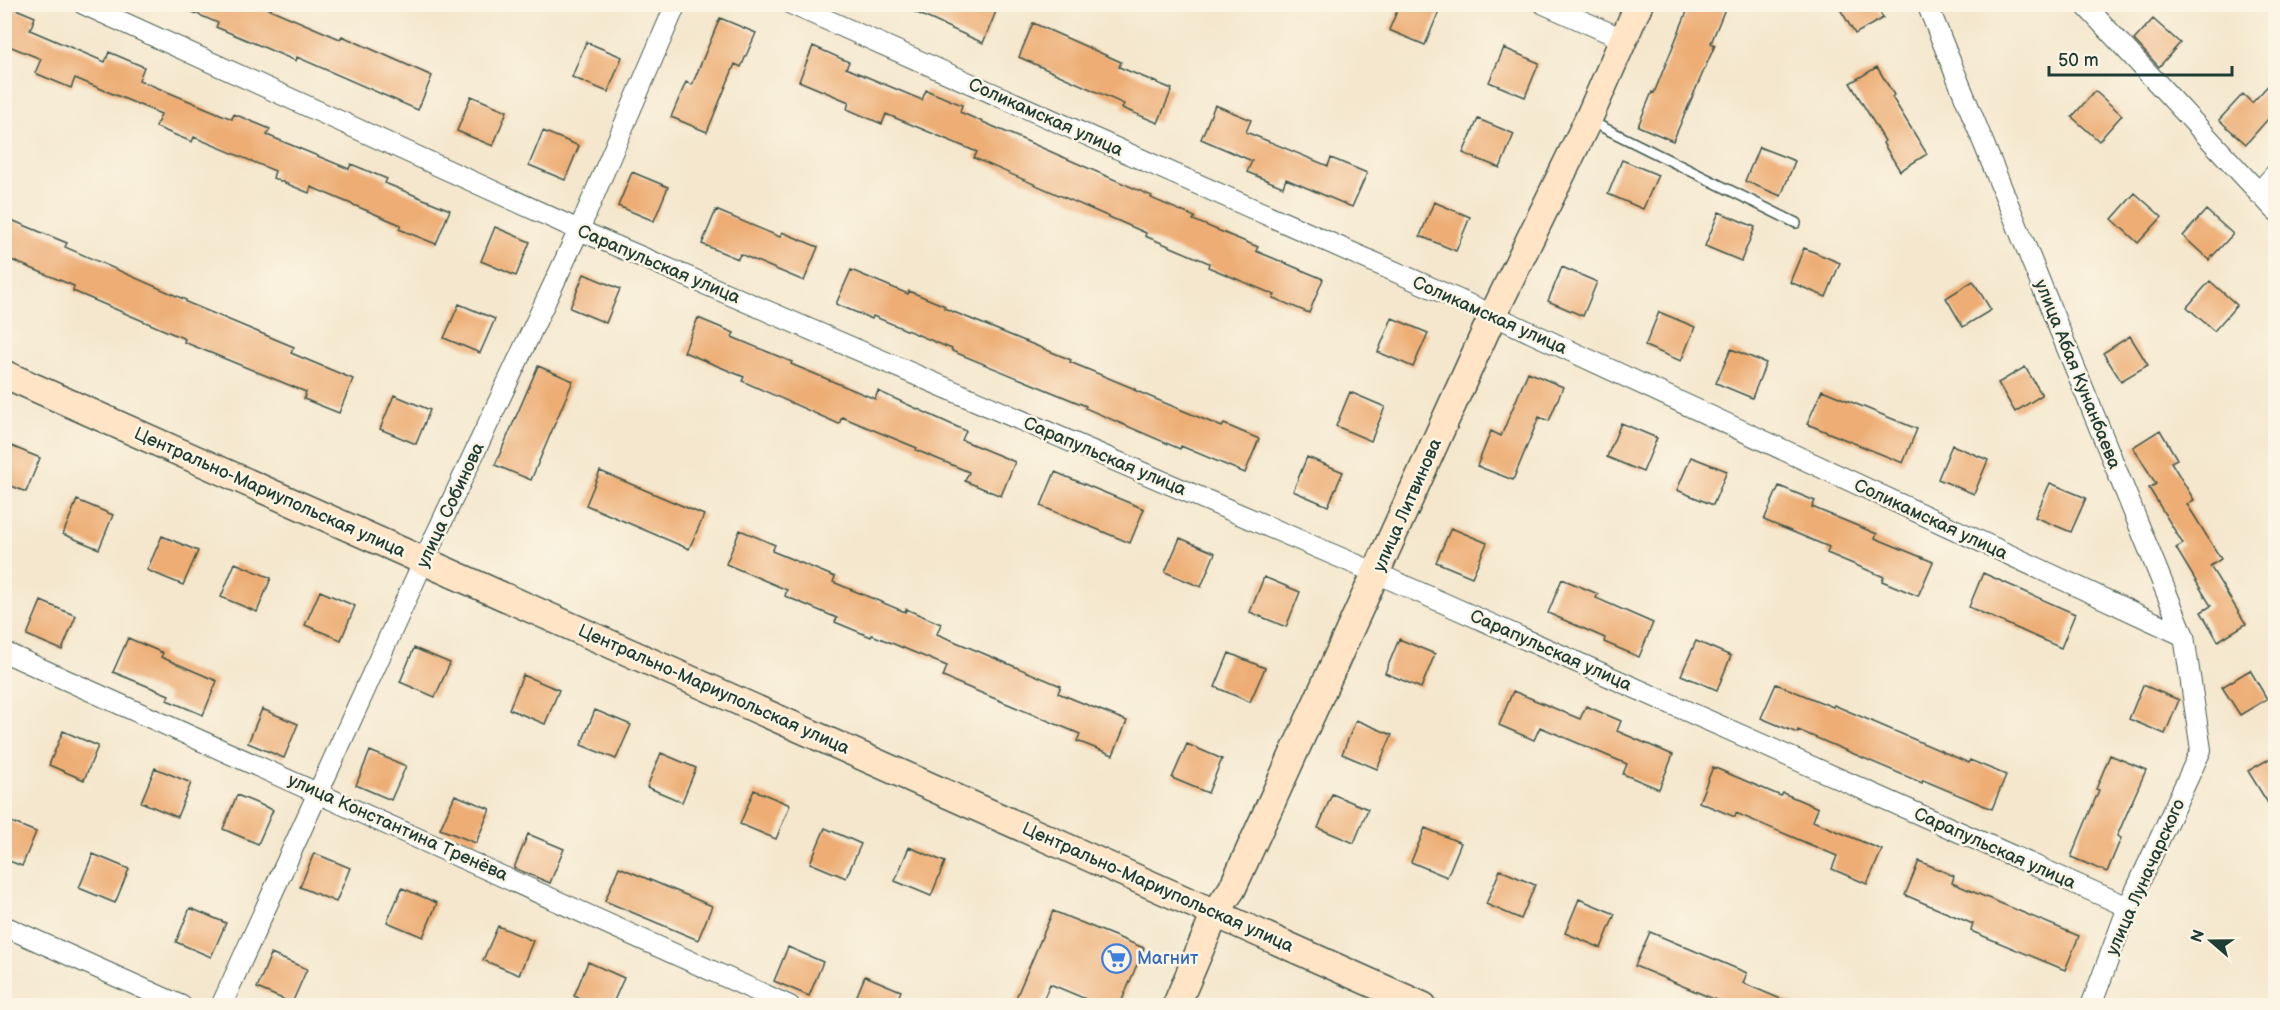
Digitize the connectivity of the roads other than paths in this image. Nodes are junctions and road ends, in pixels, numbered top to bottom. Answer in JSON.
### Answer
{"nodes":[{"id":1,"x":83,"y":4,"type":"edge"},
{"id":2,"x":676,"y":4,"type":"edge"},
{"id":3,"x":791,"y":4,"type":"edge"},
{"id":4,"x":1544,"y":4,"type":"edge"},
{"id":5,"x":1639,"y":4,"type":"edge"},
{"id":6,"x":1928,"y":4,"type":"edge"},
{"id":7,"x":2084,"y":4,"type":"edge"},
{"id":8,"x":1623,"y":39,"type":"junction"},
{"id":9,"x":1588,"y":120,"type":"junction"},
{"id":10,"x":2276,"y":173,"type":"edge"},
{"id":11,"x":2258,"y":193,"type":"junction"},
{"id":12,"x":2276,"y":211,"type":"edge"},
{"id":13,"x":1796,"y":223,"type":"dead end"},
{"id":14,"x":579,"y":230,"type":"junction"},
{"id":15,"x":1493,"y":315,"type":"junction"},
{"id":16,"x":4,"y":374,"type":"edge"},
{"id":17,"x":424,"y":560,"type":"junction"},
{"id":18,"x":1376,"y":573,"type":"junction"},
{"id":19,"x":2184,"y":636,"type":"junction"},
{"id":20,"x":4,"y":652,"type":"edge"},
{"id":21,"x":2202,"y":750,"type":"joint"},
{"id":22,"x":320,"y":792,"type":"junction"},
{"id":23,"x":2128,"y":907,"type":"junction"},
{"id":24,"x":1216,"y":912,"type":"junction"},
{"id":25,"x":4,"y":926,"type":"edge"},
{"id":26,"x":182,"y":1005,"type":"edge"},
{"id":27,"x":221,"y":1005,"type":"edge"},
{"id":28,"x":790,"y":1005,"type":"edge"},
{"id":29,"x":1176,"y":1005,"type":"edge"},
{"id":30,"x":1423,"y":1005,"type":"edge"},
{"id":31,"x":2091,"y":1005,"type":"edge"}],
"edges":[{"from":1,"to":14,"type":"street","name":"Сарапульская улица"},
{"from":2,"to":14,"type":"street","name":"улица Собинова"},
{"from":3,"to":15,"type":"street","name":"Соликамская улица"},
{"from":4,"to":8,"type":"street"},
{"from":5,"to":8,"type":"street","name":"улица Литвинова"},
{"from":6,"to":19,"type":"street","name":"улица Абая Кунанбаева"},
{"from":7,"to":11,"type":"street"},
{"from":8,"to":9,"type":"street","name":"улица Литвинова"},
{"from":9,"to":13,"type":"lane"},
{"from":9,"to":15,"type":"street","name":"улица Литвинова"},
{"from":10,"to":11,"type":"street"},
{"from":11,"to":12,"type":"street"},
{"from":14,"to":17,"type":"street","name":"улица Собинова"},
{"from":14,"to":18,"type":"street","name":"Сарапульская улица"},
{"from":15,"to":18,"type":"street","name":"улица Литвинова"},
{"from":15,"to":19,"type":"street","name":"Соликамская улица"},
{"from":16,"to":17,"type":"street","name":"Центрально-Мариупольская улица"},
{"from":17,"to":22,"type":"street","name":"улица Собинова"},
{"from":17,"to":24,"type":"street","name":"Центрально-Мариупольская улица"},
{"from":18,"to":23,"type":"street","name":"Сарапульская улица"},
{"from":18,"to":24,"type":"street","name":"улица Литвинова"},
{"from":19,"to":21,"type":"street","name":"улица Абая Кунанбаева"},
{"from":20,"to":22,"type":"street","name":"улица Константина Тренёва"},
{"from":21,"to":23,"type":"street","name":"улица Луначарского"},
{"from":22,"to":27,"type":"street","name":"улица Собинова"},
{"from":22,"to":28,"type":"street","name":"улица Константина Тренёва"},
{"from":23,"to":31,"type":"street","name":"улица Луначарского"},
{"from":24,"to":29,"type":"street","name":"улица Литвинова"},
{"from":24,"to":30,"type":"street","name":"Центрально-Мариупольская улица"},
{"from":25,"to":26,"type":"street"}]}
